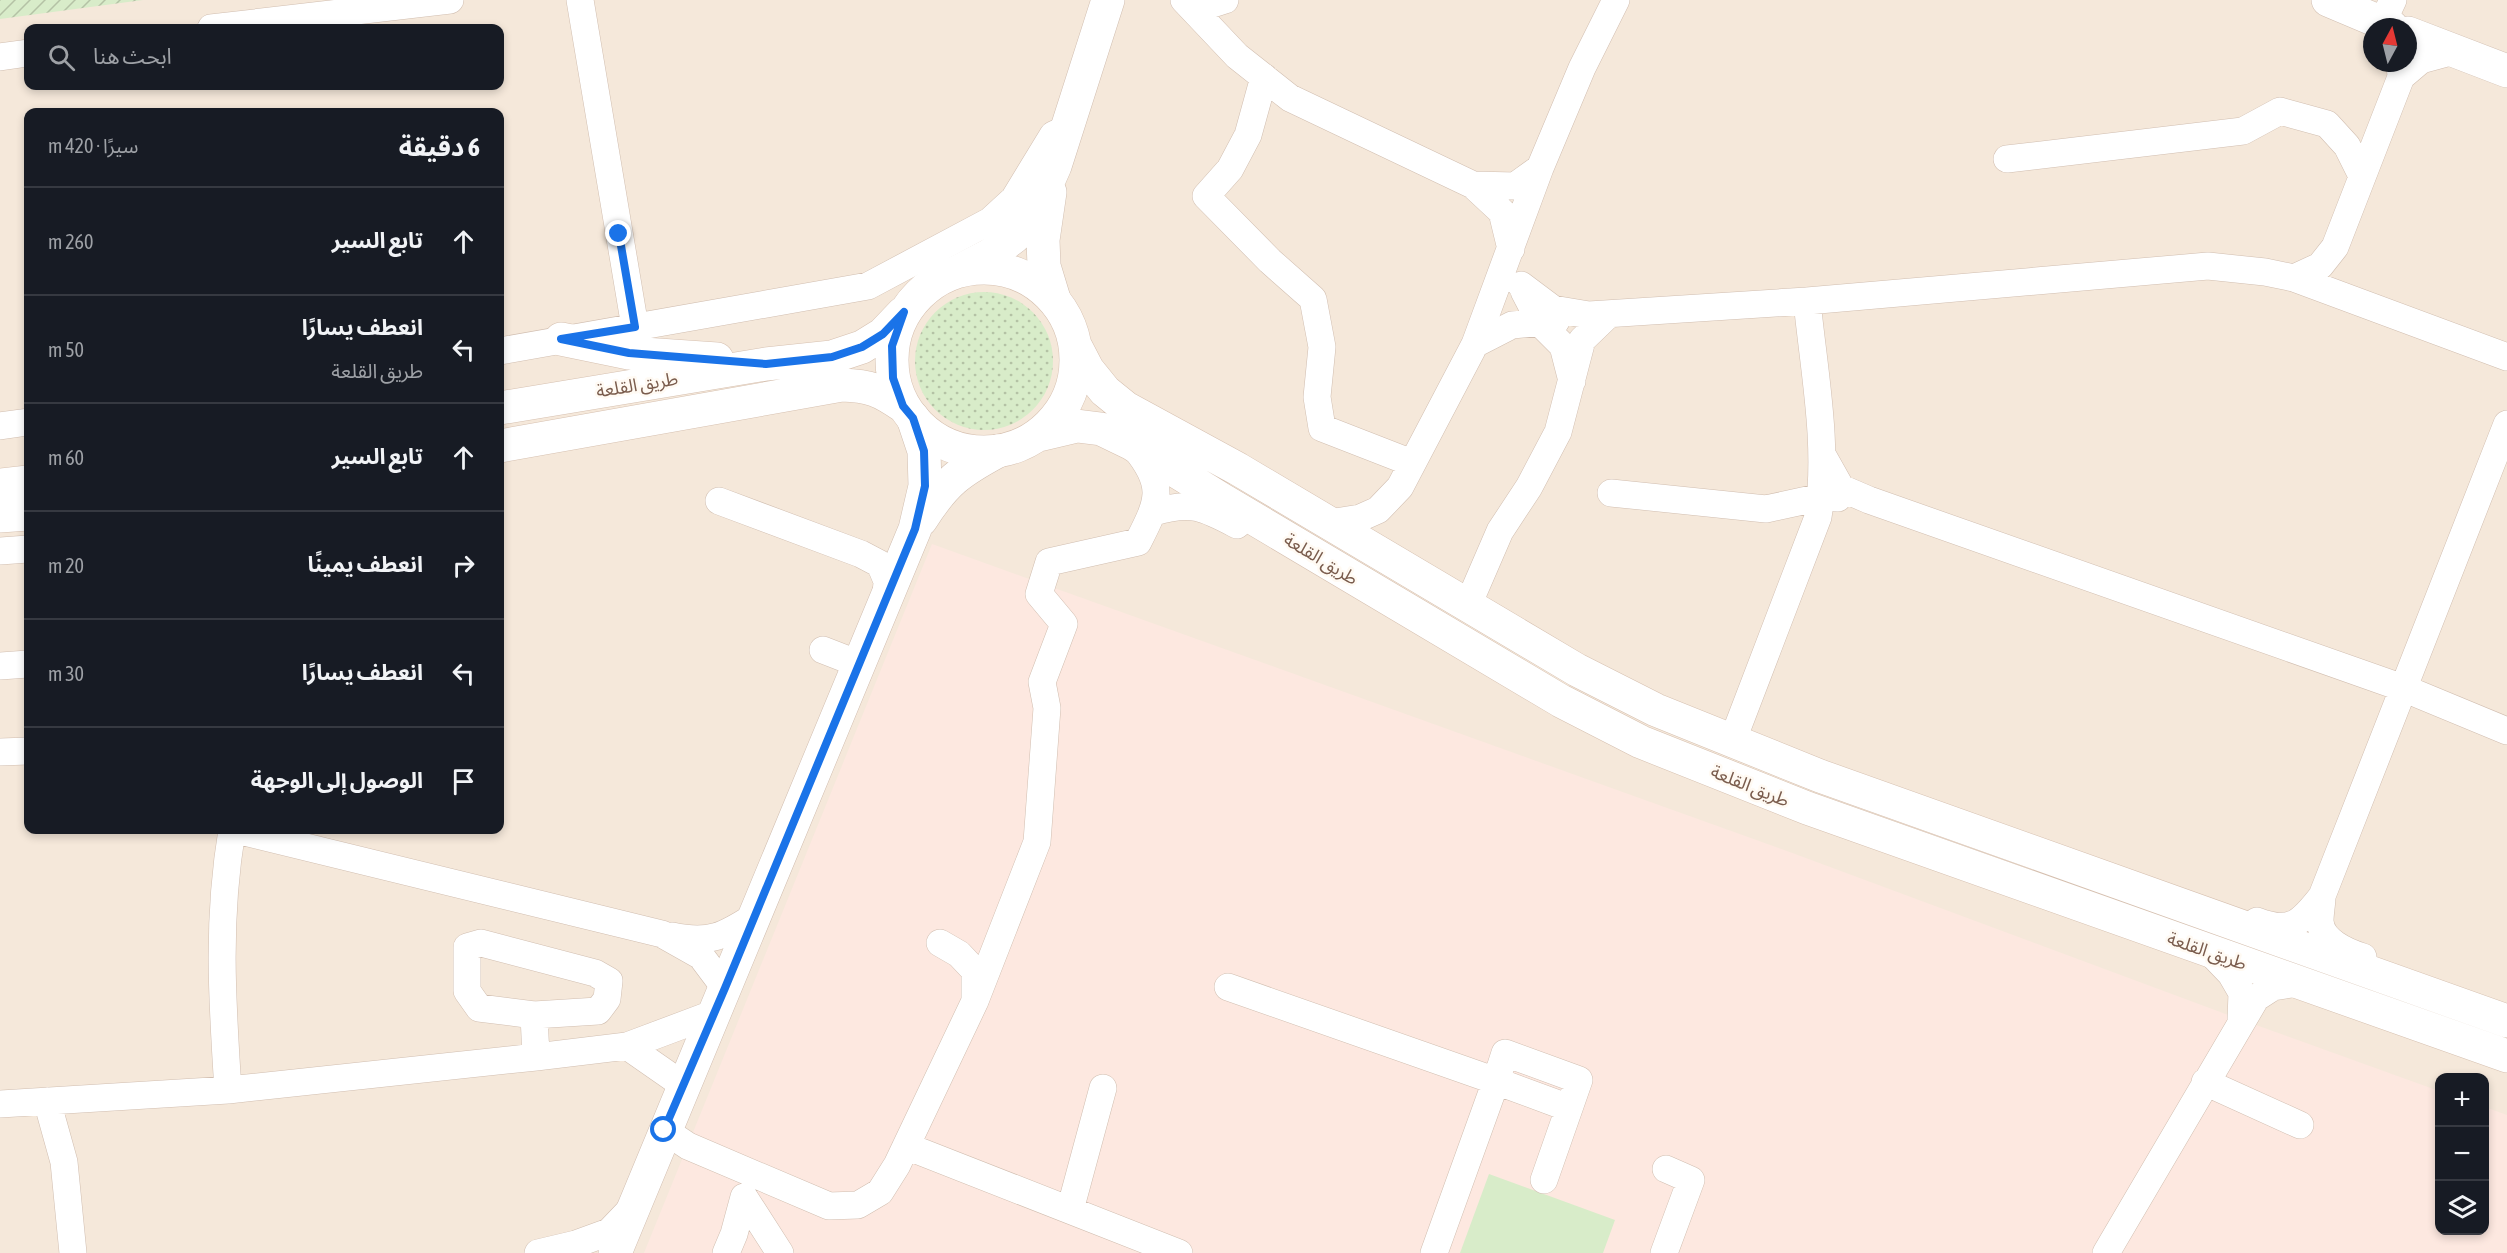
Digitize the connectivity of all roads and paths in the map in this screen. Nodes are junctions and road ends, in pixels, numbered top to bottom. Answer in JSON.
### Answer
{"nodes":[{"id":1,"x":450,"y":0,"type":"edge"},
{"id":2,"x":580,"y":0,"type":"edge"},
{"id":3,"x":1225,"y":0,"type":"edge"},
{"id":4,"x":1616,"y":0,"type":"edge"},
{"id":5,"x":2328,"y":0,"type":"edge"},
{"id":6,"x":1108,"y":2,"type":"edge"},
{"id":7,"x":1189,"y":5,"type":"edge"},
{"id":8,"x":2380,"y":18,"type":"edge"},
{"id":9,"x":245,"y":24,"type":"edge"},
{"id":10,"x":2417,"y":34,"type":"edge"},
{"id":11,"x":2454,"y":51,"type":"junction"},
{"id":12,"x":24,"y":54,"type":"edge"},
{"id":13,"x":0,"y":57,"type":"edge"},
{"id":14,"x":2417,"y":62,"type":"edge"},
{"id":15,"x":2507,"y":71,"type":"edge"},
{"id":16,"x":2399,"y":72,"type":"edge"},
{"id":17,"x":1264,"y":77,"type":"junction"},
{"id":18,"x":1068,"y":128,"type":"junction"},
{"id":19,"x":2007,"y":159,"type":"dead end"},
{"id":20,"x":1055,"y":166,"type":"junction"},
{"id":21,"x":1540,"y":168,"type":"junction"},
{"id":22,"x":2362,"y":176,"type":"junction"},
{"id":23,"x":1473,"y":185,"type":"junction"},
{"id":24,"x":1510,"y":245,"type":"junction"},
{"id":25,"x":2335,"y":247,"type":"junction"},
{"id":26,"x":962,"y":270,"type":"junction"},
{"id":27,"x":2294,"y":278,"type":"junction"},
{"id":28,"x":1521,"y":285,"type":"junction"},
{"id":29,"x":1054,"y":299,"type":"junction"},
{"id":30,"x":1807,"y":301,"type":"junction"},
{"id":31,"x":2361,"y":303,"type":"junction"},
{"id":32,"x":904,"y":312,"type":"junction"},
{"id":33,"x":1599,"y":315,"type":"junction"},
{"id":34,"x":1541,"y":324,"type":"junction"},
{"id":35,"x":635,"y":327,"type":"junction"},
{"id":36,"x":561,"y":339,"type":"junction"},
{"id":37,"x":1475,"y":344,"type":"junction"},
{"id":38,"x":1074,"y":345,"type":"junction"},
{"id":39,"x":504,"y":350,"type":"edge"},
{"id":40,"x":2507,"y":357,"type":"edge"},
{"id":41,"x":766,"y":364,"type":"junction"},
{"id":42,"x":1572,"y":381,"type":"junction"},
{"id":43,"x":504,"y":407,"type":"edge"},
{"id":44,"x":908,"y":412,"type":"junction"},
{"id":45,"x":24,"y":423,"type":"edge"},
{"id":46,"x":2507,"y":424,"type":"edge"},
{"id":47,"x":0,"y":426,"type":"edge"},
{"id":48,"x":1039,"y":435,"type":"junction"},
{"id":49,"x":1132,"y":444,"type":"junction"},
{"id":50,"x":504,"y":445,"type":"edge"},
{"id":51,"x":998,"y":451,"type":"junction"},
{"id":52,"x":1823,"y":456,"type":"junction"},
{"id":53,"x":1412,"y":463,"type":"junction"},
{"id":54,"x":24,"y":482,"type":"edge"},
{"id":55,"x":0,"y":485,"type":"edge"},
{"id":56,"x":1611,"y":493,"type":"dead end"},
{"id":57,"x":1821,"y":497,"type":"junction"},
{"id":58,"x":1869,"y":500,"type":"junction"},
{"id":59,"x":720,"y":501,"type":"dead end"},
{"id":60,"x":1766,"y":509,"type":"junction"},
{"id":61,"x":1154,"y":512,"type":"junction"},
{"id":62,"x":24,"y":514,"type":"edge"},
{"id":63,"x":0,"y":516,"type":"edge"},
{"id":64,"x":1329,"y":523,"type":"junction"},
{"id":65,"x":915,"y":529,"type":"junction"},
{"id":66,"x":1807,"y":547,"type":"junction"},
{"id":67,"x":24,"y":549,"type":"edge"},
{"id":68,"x":0,"y":551,"type":"edge"},
{"id":69,"x":861,"y":554,"type":"junction"},
{"id":70,"x":886,"y":599,"type":"junction"},
{"id":71,"x":1468,"y":605,"type":"junction"},
{"id":72,"x":1464,"y":643,"type":"junction"},
{"id":73,"x":823,"y":650,"type":"dead end"},
{"id":74,"x":24,"y":664,"type":"edge"},
{"id":75,"x":860,"y":664,"type":"junction"},
{"id":76,"x":0,"y":666,"type":"edge"},
{"id":77,"x":2403,"y":688,"type":"junction"},
{"id":78,"x":2507,"y":730,"type":"edge"},
{"id":79,"x":1732,"y":742,"type":"junction"},
{"id":80,"x":24,"y":751,"type":"edge"},
{"id":81,"x":0,"y":752,"type":"edge"},
{"id":82,"x":233,"y":834,"type":"edge"},
{"id":83,"x":250,"y":834,"type":"edge"},
{"id":84,"x":2074,"y":867,"type":"junction"},
{"id":85,"x":2322,"y":896,"type":"junction"},
{"id":86,"x":755,"y":916,"type":"junction"},
{"id":87,"x":662,"y":934,"type":"junction"},
{"id":88,"x":940,"y":944,"type":"dead end"},
{"id":89,"x":2209,"y":951,"type":"junction"},
{"id":90,"x":2298,"y":982,"type":"junction"},
{"id":91,"x":1228,"y":987,"type":"dead end"},
{"id":92,"x":720,"y":1001,"type":"junction"},
{"id":93,"x":975,"y":1001,"type":"junction"},
{"id":94,"x":534,"y":1015,"type":"junction"},
{"id":95,"x":2507,"y":1017,"type":"edge"},
{"id":96,"x":2241,"y":1019,"type":"junction"},
{"id":97,"x":2507,"y":1021,"type":"edge"},
{"id":98,"x":627,"y":1046,"type":"junction"},
{"id":99,"x":2507,"y":1056,"type":"edge"},
{"id":100,"x":536,"y":1057,"type":"junction"},
{"id":101,"x":1496,"y":1082,"type":"junction"},
{"id":102,"x":2205,"y":1082,"type":"junction"},
{"id":103,"x":683,"y":1085,"type":"junction"},
{"id":104,"x":1103,"y":1088,"type":"dead end"},
{"id":105,"x":228,"y":1090,"type":"junction"},
{"id":106,"x":47,"y":1101,"type":"junction"},
{"id":107,"x":0,"y":1104,"type":"edge"},
{"id":108,"x":2300,"y":1125,"type":"dead end"},
{"id":109,"x":664,"y":1130,"type":"junction"},
{"id":110,"x":906,"y":1146,"type":"junction"},
{"id":111,"x":1666,"y":1169,"type":"dead end"},
{"id":112,"x":1544,"y":1180,"type":"dead end"},
{"id":113,"x":750,"y":1186,"type":"junction"},
{"id":114,"x":634,"y":1206,"type":"junction"},
{"id":115,"x":1070,"y":1210,"type":"junction"},
{"id":116,"x":776,"y":1247,"type":"edge"},
{"id":117,"x":73,"y":1253,"type":"edge"},
{"id":118,"x":538,"y":1253,"type":"edge"},
{"id":119,"x":615,"y":1253,"type":"edge"},
{"id":120,"x":726,"y":1253,"type":"edge"},
{"id":121,"x":732,"y":1253,"type":"edge"},
{"id":122,"x":1179,"y":1253,"type":"edge"},
{"id":123,"x":1434,"y":1253,"type":"edge"},
{"id":124,"x":1664,"y":1253,"type":"edge"},
{"id":125,"x":2106,"y":1253,"type":"edge"}],
"edges":[{"from":1,"to":9,"type":"street"},
{"from":2,"to":35,"type":"street"},
{"from":3,"to":7,"type":"street"},
{"from":4,"to":21,"type":"street"},
{"from":5,"to":8,"type":"main road"},
{"from":6,"to":18,"type":"main road"},
{"from":7,"to":17,"type":"street"},
{"from":10,"to":11,"type":"main road"},
{"from":11,"to":14,"type":"street"},
{"from":11,"to":15,"type":"main road"},
{"from":12,"to":13,"type":"street"},
{"from":16,"to":22,"type":"street"},
{"from":17,"to":23,"type":"street"},
{"from":17,"to":53,"type":"street"},
{"from":18,"to":20,"type":"main road"},
{"from":18,"to":35,"type":"street"},
{"from":19,"to":22,"type":"street"},
{"from":20,"to":26,"type":"main road"},
{"from":20,"to":29,"type":"main road"},
{"from":21,"to":23,"type":"street"},
{"from":21,"to":24,"type":"street"},
{"from":22,"to":25,"type":"street"},
{"from":23,"to":24,"type":"street"},
{"from":24,"to":28,"type":"street"},
{"from":24,"to":37,"type":"street"},
{"from":25,"to":27,"type":"street"},
{"from":25,"to":31,"type":"street"},
{"from":26,"to":29,"type":"main road"},
{"from":26,"to":32,"type":"main road"},
{"from":27,"to":30,"type":"street"},
{"from":27,"to":31,"type":"street"},
{"from":28,"to":33,"type":"street"},
{"from":28,"to":34,"type":"street"},
{"from":29,"to":38,"type":"main road"},
{"from":30,"to":33,"type":"street"},
{"from":30,"to":52,"type":"street"},
{"from":31,"to":40,"type":"street"},
{"from":32,"to":41,"type":"main road","name":"طريق القلعة"},
{"from":32,"to":44,"type":"main road"},
{"from":33,"to":34,"type":"street"},
{"from":33,"to":42,"type":"street"},
{"from":34,"to":37,"type":"street"},
{"from":34,"to":42,"type":"street"},
{"from":35,"to":36,"type":"street"},
{"from":36,"to":39,"type":"street"},
{"from":36,"to":41,"type":"main road"},
{"from":37,"to":53,"type":"street"},
{"from":38,"to":48,"type":"main road"},
{"from":38,"to":64,"type":"main road","name":"طريق القلعة"},
{"from":41,"to":43,"type":"main road","name":"طريق القلعة"},
{"from":42,"to":71,"type":"street"},
{"from":44,"to":50,"type":"main road","name":"طريق القلعة"},
{"from":44,"to":51,"type":"main road"},
{"from":44,"to":65,"type":"main road"},
{"from":45,"to":47,"type":"street"},
{"from":46,"to":77,"type":"street"},
{"from":48,"to":49,"type":"main road","name":"طريق القلعة"},
{"from":48,"to":51,"type":"main road"},
{"from":49,"to":61,"type":"street"},
{"from":49,"to":72,"type":"main road","name":"طريق القلعة"},
{"from":51,"to":65,"type":"main road"},
{"from":52,"to":57,"type":"street"},
{"from":52,"to":58,"type":"street"},
{"from":53,"to":64,"type":"street"},
{"from":54,"to":55,"type":"main road"},
{"from":56,"to":60,"type":"street"},
{"from":57,"to":58,"type":"street"},
{"from":57,"to":60,"type":"street"},
{"from":57,"to":66,"type":"street"},
{"from":58,"to":77,"type":"street"},
{"from":59,"to":69,"type":"street"},
{"from":60,"to":66,"type":"street"},
{"from":61,"to":72,"type":"street"},
{"from":61,"to":93,"type":"street"},
{"from":62,"to":63,"type":"main road"},
{"from":64,"to":71,"type":"main road","name":"طريق القلعة"},
{"from":65,"to":69,"type":"street"},
{"from":65,"to":70,"type":"main road"},
{"from":66,"to":79,"type":"street"},
{"from":67,"to":68,"type":"street"},
{"from":69,"to":70,"type":"street"},
{"from":70,"to":75,"type":"main road"},
{"from":71,"to":79,"type":"main road","name":"طريق القلعة"},
{"from":72,"to":89,"type":"main road","name":"طريق القلعة"},
{"from":73,"to":75,"type":"street"},
{"from":74,"to":76,"type":"street"},
{"from":75,"to":86,"type":"main road"},
{"from":77,"to":78,"type":"street"},
{"from":77,"to":85,"type":"street"},
{"from":79,"to":84,"type":"main road","name":"طريق القلعة"},
{"from":80,"to":81,"type":"street"},
{"from":82,"to":105,"type":"street"},
{"from":83,"to":87,"type":"street"},
{"from":84,"to":85,"type":"street"},
{"from":84,"to":97,"type":"main road","name":"طريق القلعة"},
{"from":85,"to":95,"type":"street"},
{"from":86,"to":87,"type":"street"},
{"from":86,"to":92,"type":"main road"},
{"from":87,"to":92,"type":"street"},
{"from":88,"to":93,"type":"street"},
{"from":89,"to":90,"type":"main road","name":"طريق القلعة"},
{"from":89,"to":96,"type":"street"},
{"from":90,"to":96,"type":"street"},
{"from":90,"to":99,"type":"main road","name":"طريق القلعة"},
{"from":91,"to":101,"type":"street"},
{"from":92,"to":98,"type":"street"},
{"from":92,"to":103,"type":"main road"},
{"from":93,"to":110,"type":"street"},
{"from":94,"to":94,"type":"street"},
{"from":94,"to":100,"type":"street"},
{"from":96,"to":102,"type":"street"},
{"from":98,"to":100,"type":"street"},
{"from":98,"to":103,"type":"street"},
{"from":100,"to":105,"type":"street"},
{"from":101,"to":112,"type":"street"},
{"from":101,"to":123,"type":"street"},
{"from":102,"to":108,"type":"street"},
{"from":102,"to":125,"type":"street"},
{"from":103,"to":109,"type":"main road"},
{"from":104,"to":115,"type":"street"},
{"from":105,"to":106,"type":"street"},
{"from":106,"to":107,"type":"street"},
{"from":106,"to":117,"type":"street"},
{"from":109,"to":113,"type":"street"},
{"from":109,"to":114,"type":"main road"},
{"from":110,"to":113,"type":"street"},
{"from":110,"to":115,"type":"street"},
{"from":111,"to":124,"type":"street"},
{"from":113,"to":116,"type":"street"},
{"from":113,"to":120,"type":"street"},
{"from":114,"to":118,"type":"street"},
{"from":114,"to":119,"type":"main road"},
{"from":115,"to":122,"type":"street"},
{"from":116,"to":121,"type":"street"}]}
